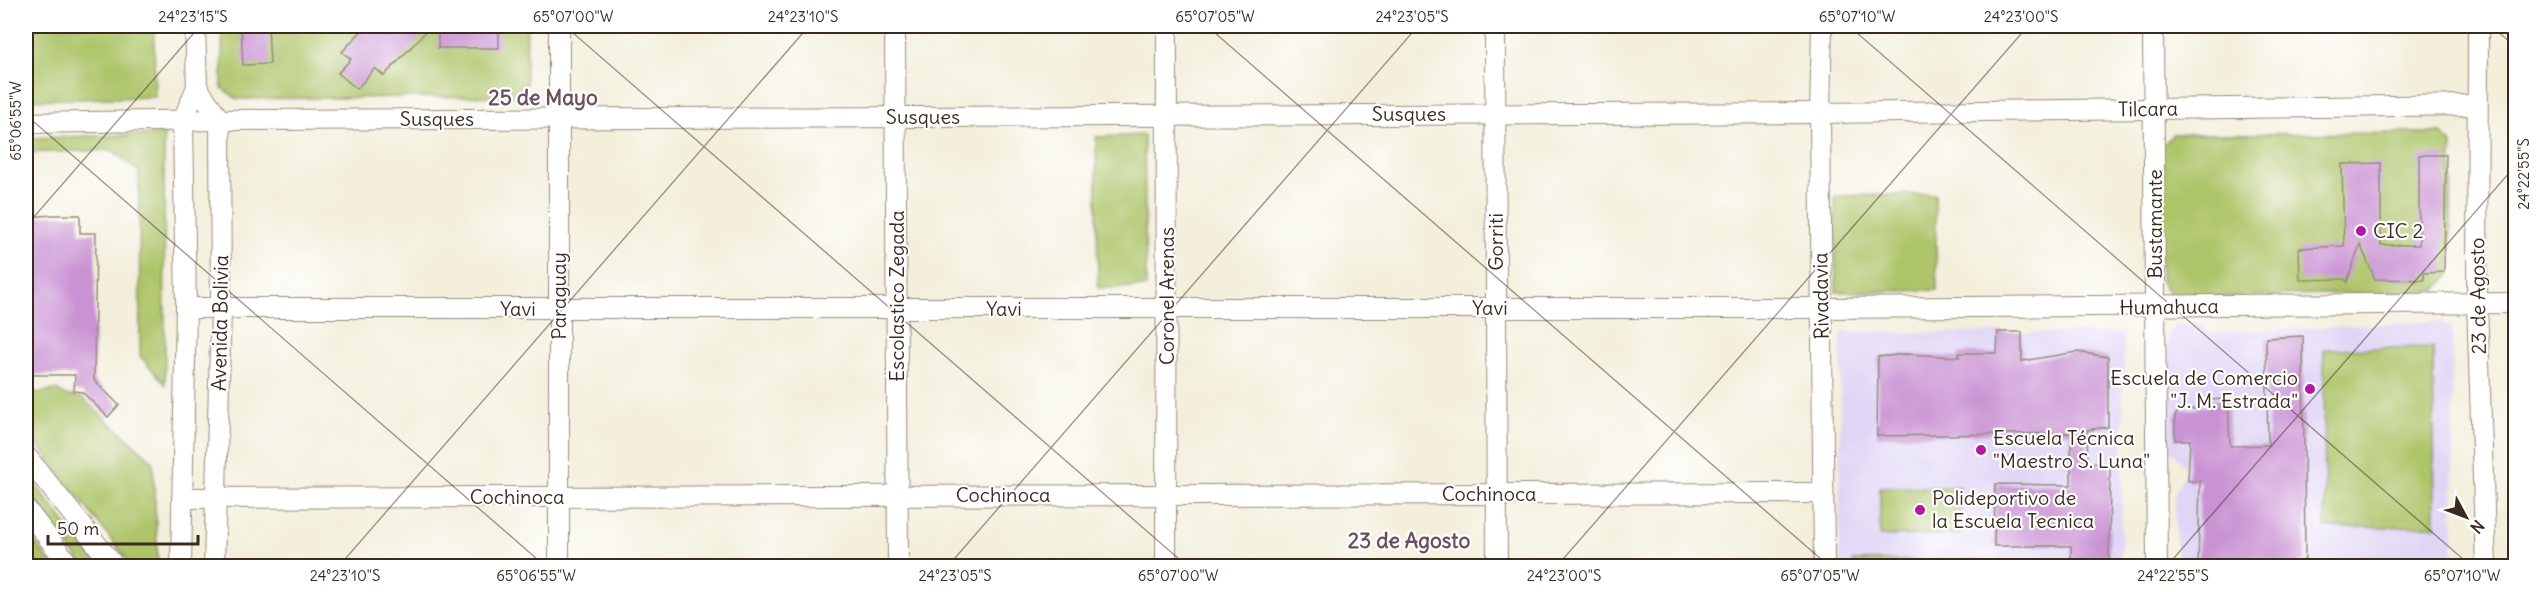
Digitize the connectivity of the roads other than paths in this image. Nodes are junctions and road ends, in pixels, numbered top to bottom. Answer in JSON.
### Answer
{"nodes":[{"id":1,"x":195,"y":26,"type":"edge"},
{"id":2,"x":559,"y":26,"type":"edge"},
{"id":3,"x":895,"y":26,"type":"edge"},
{"id":4,"x":1167,"y":26,"type":"edge"},
{"id":5,"x":1495,"y":26,"type":"edge"},
{"id":6,"x":1822,"y":26,"type":"edge"},
{"id":7,"x":2153,"y":26,"type":"edge"},
{"id":8,"x":2478,"y":26,"type":"edge"},
{"id":9,"x":197,"y":87,"type":"junction"},
{"id":10,"x":2476,"y":105,"type":"junction"},
{"id":11,"x":2154,"y":108,"type":"junction"},
{"id":12,"x":1820,"y":113,"type":"junction"},
{"id":13,"x":1496,"y":114,"type":"junction"},
{"id":14,"x":1167,"y":116,"type":"junction"},
{"id":15,"x":896,"y":117,"type":"junction"},
{"id":16,"x":559,"y":118,"type":"junction"},
{"id":17,"x":183,"y":120,"type":"junction"},
{"id":18,"x":220,"y":120,"type":"junction"},
{"id":19,"x":26,"y":123,"type":"edge"},
{"id":20,"x":2476,"y":303,"type":"junction"},
{"id":21,"x":2516,"y":303,"type":"edge"},
{"id":22,"x":2155,"y":307,"type":"junction"},
{"id":23,"x":186,"y":308,"type":"junction"},
{"id":24,"x":1821,"y":308,"type":"junction"},
{"id":25,"x":221,"y":309,"type":"junction"},
{"id":26,"x":559,"y":309,"type":"junction"},
{"id":27,"x":897,"y":309,"type":"junction"},
{"id":28,"x":1167,"y":309,"type":"junction"},
{"id":29,"x":1496,"y":309,"type":"junction"},
{"id":30,"x":26,"y":456,"type":"edge"},
{"id":31,"x":1824,"y":493,"type":"junction"},
{"id":32,"x":1497,"y":494,"type":"junction"},
{"id":33,"x":1167,"y":495,"type":"junction"},
{"id":34,"x":559,"y":496,"type":"junction"},
{"id":35,"x":898,"y":496,"type":"junction"},
{"id":36,"x":183,"y":498,"type":"junction"},
{"id":37,"x":215,"y":498,"type":"junction"},
{"id":38,"x":26,"y":509,"type":"edge"},
{"id":39,"x":70,"y":567,"type":"edge"},
{"id":40,"x":114,"y":567,"type":"edge"},
{"id":41,"x":181,"y":567,"type":"edge"},
{"id":42,"x":214,"y":567,"type":"edge"},
{"id":43,"x":560,"y":567,"type":"edge"},
{"id":44,"x":898,"y":567,"type":"edge"},
{"id":45,"x":1166,"y":567,"type":"edge"},
{"id":46,"x":1497,"y":567,"type":"edge"},
{"id":47,"x":1824,"y":567,"type":"edge"},
{"id":48,"x":2157,"y":567,"type":"edge"},
{"id":49,"x":2486,"y":567,"type":"edge"}],
"edges":[{"from":1,"to":9,"type":"street","name":"Avenida Bolivia"},
{"from":2,"to":16,"type":"street","name":"Paraguay"},
{"from":3,"to":15,"type":"street","name":"Escolastico Zegada"},
{"from":4,"to":14,"type":"street","name":"Coronel Arenas"},
{"from":5,"to":13,"type":"street","name":"Gorriti"},
{"from":6,"to":12,"type":"street","name":"Rivadavia"},
{"from":7,"to":11,"type":"street","name":"Bustamante"},
{"from":8,"to":10,"type":"street","name":"23 de Agosto"},
{"from":9,"to":17,"type":"street","name":"Avenida Bolivia"},
{"from":9,"to":18,"type":"street"},
{"from":10,"to":11,"type":"street","name":"Tilcara"},
{"from":10,"to":20,"type":"street","name":"23 de Agosto"},
{"from":11,"to":12,"type":"street","name":"Tilcara"},
{"from":11,"to":22,"type":"street","name":"Bustamante"},
{"from":12,"to":13,"type":"street","name":"Susques"},
{"from":12,"to":24,"type":"street","name":"Rivadavia"},
{"from":13,"to":14,"type":"street","name":"Susques"},
{"from":13,"to":29,"type":"street","name":"Gorriti"},
{"from":14,"to":15,"type":"street","name":"Susques"},
{"from":14,"to":28,"type":"street","name":"Coronel Arenas"},
{"from":15,"to":16,"type":"street","name":"Susques"},
{"from":15,"to":27,"type":"street","name":"Escolastico Zegada"},
{"from":16,"to":18,"type":"street","name":"Susques"},
{"from":16,"to":26,"type":"street","name":"Paraguay"},
{"from":17,"to":18,"type":"street","name":"Susques"},
{"from":17,"to":19,"type":"street","name":"Susques"},
{"from":17,"to":23,"type":"street","name":"Avenida Bolivia"},
{"from":18,"to":25,"type":"street","name":"Avenida Bolivia"},
{"from":20,"to":21,"type":"street","name":"Humahuca"},
{"from":20,"to":22,"type":"street","name":"Humahuca"},
{"from":20,"to":49,"type":"street","name":"23 de Agosto"},
{"from":22,"to":24,"type":"street","name":"Humahuca"},
{"from":22,"to":48,"type":"street","name":"Bustamante"},
{"from":23,"to":25,"type":"street","name":"Yavi"},
{"from":23,"to":36,"type":"street","name":"Avenida Bolivia"},
{"from":24,"to":29,"type":"street","name":"Yavi"},
{"from":24,"to":31,"type":"street","name":"Rivadavia"},
{"from":25,"to":26,"type":"street","name":"Yavi"},
{"from":25,"to":37,"type":"street","name":"Avenida Bolivia"},
{"from":26,"to":27,"type":"street","name":"Yavi"},
{"from":26,"to":34,"type":"street","name":"Paraguay"},
{"from":27,"to":28,"type":"street","name":"Yavi"},
{"from":27,"to":35,"type":"street","name":"Escolastico Zegada"},
{"from":28,"to":29,"type":"street","name":"Yavi"},
{"from":28,"to":33,"type":"street","name":"Coronel Arenas"},
{"from":29,"to":32,"type":"street","name":"Gorriti"},
{"from":30,"to":40,"type":"street"},
{"from":31,"to":32,"type":"street","name":"Cochinoca"},
{"from":31,"to":47,"type":"street","name":"Rivadavia"},
{"from":32,"to":33,"type":"street","name":"Cochinoca"},
{"from":32,"to":46,"type":"street","name":"Gorriti"},
{"from":33,"to":35,"type":"street","name":"Cochinoca"},
{"from":33,"to":45,"type":"street","name":"Coronel Arenas"},
{"from":34,"to":35,"type":"street","name":"Cochinoca"},
{"from":34,"to":37,"type":"street","name":"Cochinoca"},
{"from":34,"to":43,"type":"street","name":"Paraguay"},
{"from":35,"to":44,"type":"street","name":"Escolastico Zegada"},
{"from":36,"to":37,"type":"street","name":"Cochinoca"},
{"from":36,"to":41,"type":"street","name":"Avenida Bolivia"},
{"from":37,"to":42,"type":"street","name":"Avenida Bolivia"},
{"from":38,"to":39,"type":"street"}]}
